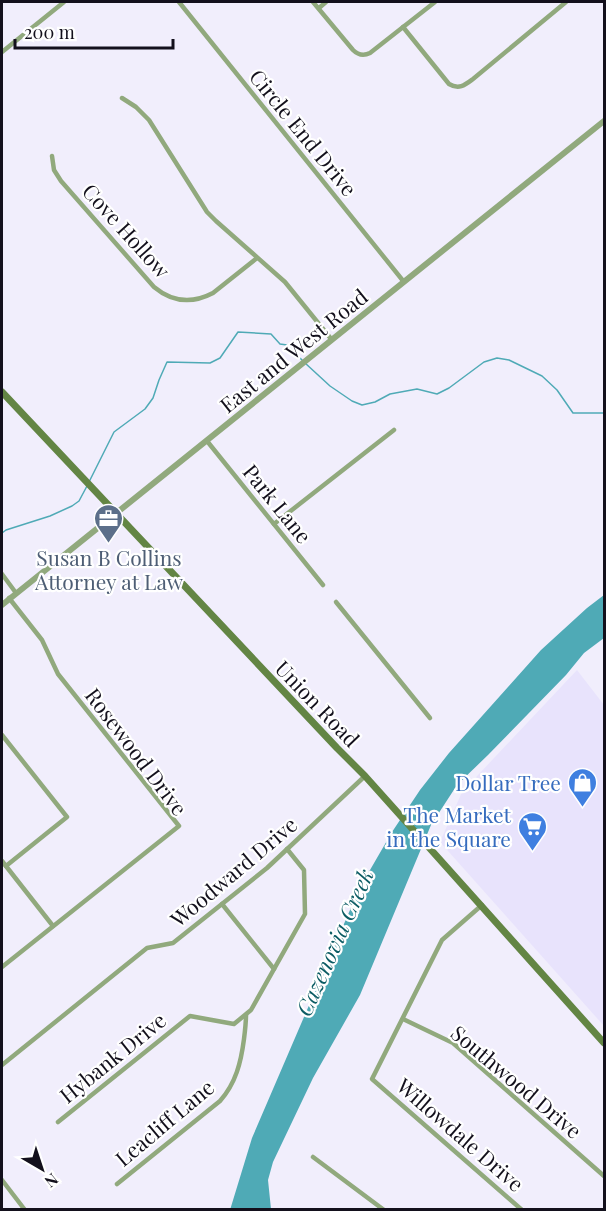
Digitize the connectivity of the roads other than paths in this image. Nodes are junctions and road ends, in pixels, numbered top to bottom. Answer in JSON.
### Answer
{"nodes":[{"id":1,"x":64,"y":2,"type":"edge"},
{"id":2,"x":179,"y":2,"type":"edge"},
{"id":3,"x":314,"y":2,"type":"edge"},
{"id":4,"x":326,"y":2,"type":"edge"},
{"id":5,"x":435,"y":2,"type":"edge"},
{"id":6,"x":566,"y":2,"type":"edge"},
{"id":7,"x":319,"y":8,"type":"junction"},
{"id":8,"x":403,"y":27,"type":"junction"},
{"id":9,"x":2,"y":52,"type":"edge"},
{"id":10,"x":122,"y":98,"type":"dead end"},
{"id":11,"x":604,"y":121,"type":"edge"},
{"id":12,"x":52,"y":156,"type":"dead end"},
{"id":13,"x":257,"y":258,"type":"junction"},
{"id":14,"x":404,"y":282,"type":"junction"},
{"id":15,"x":332,"y":340,"type":"junction"},
{"id":16,"x":2,"y":392,"type":"edge"},
{"id":17,"x":394,"y":430,"type":"dead end"},
{"id":18,"x":207,"y":441,"type":"junction"},
{"id":19,"x":116,"y":513,"type":"junction"},
{"id":20,"x":274,"y":524,"type":"junction"},
{"id":21,"x":2,"y":574,"type":"edge"},
{"id":22,"x":323,"y":585,"type":"dead end"},
{"id":23,"x":16,"y":593,"type":"junction"},
{"id":24,"x":9,"y":598,"type":"junction"},
{"id":25,"x":336,"y":602,"type":"dead end"},
{"id":26,"x":2,"y":604,"type":"edge"},
{"id":27,"x":430,"y":718,"type":"dead end"},
{"id":28,"x":2,"y":735,"type":"edge"},
{"id":29,"x":365,"y":776,"type":"junction"},
{"id":30,"x":287,"y":849,"type":"junction"},
{"id":31,"x":2,"y":861,"type":"edge"},
{"id":32,"x":6,"y":866,"type":"junction"},
{"id":33,"x":222,"y":904,"type":"junction"},
{"id":34,"x":482,"y":905,"type":"junction"},
{"id":35,"x":53,"y":926,"type":"junction"},
{"id":36,"x":2,"y":967,"type":"edge"},
{"id":37,"x":274,"y":969,"type":"junction"},
{"id":38,"x":246,"y":1015,"type":"junction"},
{"id":39,"x":403,"y":1019,"type":"junction"},
{"id":40,"x":604,"y":1043,"type":"edge"},
{"id":41,"x":2,"y":1065,"type":"edge"},
{"id":42,"x":58,"y":1122,"type":"dead end"},
{"id":43,"x":313,"y":1156,"type":"dead end"},
{"id":44,"x":604,"y":1176,"type":"edge"},
{"id":45,"x":2,"y":1180,"type":"edge"},
{"id":46,"x":117,"y":1184,"type":"dead end"},
{"id":47,"x":25,"y":1209,"type":"edge"},
{"id":48,"x":384,"y":1209,"type":"edge"},
{"id":49,"x":522,"y":1209,"type":"edge"}],
"edges":[{"from":1,"to":9,"type":"street"},
{"from":2,"to":14,"type":"street","name":"Circle End Drive"},
{"from":3,"to":7,"type":"street"},
{"from":4,"to":7,"type":"street"},
{"from":5,"to":8,"type":"street"},
{"from":6,"to":8,"type":"street"},
{"from":7,"to":8,"type":"street"},
{"from":10,"to":13,"type":"street"},
{"from":11,"to":14,"type":"street","name":"East and West Road"},
{"from":12,"to":13,"type":"street","name":"Cove Hollow"},
{"from":13,"to":15,"type":"street"},
{"from":14,"to":15,"type":"street","name":"East and West Road"},
{"from":15,"to":18,"type":"street","name":"East and West Road"},
{"from":16,"to":19,"type":"main road","name":"Union Road"},
{"from":17,"to":20,"type":"street"},
{"from":18,"to":19,"type":"street","name":"East and West Road"},
{"from":18,"to":20,"type":"street","name":"Park Lane"},
{"from":19,"to":23,"type":"street","name":"East and West Road"},
{"from":19,"to":29,"type":"main road","name":"Union Road"},
{"from":20,"to":22,"type":"street","name":"Park Lane"},
{"from":21,"to":23,"type":"street"},
{"from":23,"to":24,"type":"street","name":"East and West Road"},
{"from":24,"to":26,"type":"street","name":"East and West Road"},
{"from":24,"to":35,"type":"street","name":"Rosewood Drive"},
{"from":25,"to":27,"type":"street"},
{"from":28,"to":32,"type":"street"},
{"from":29,"to":30,"type":"street","name":"Woodward Drive"},
{"from":29,"to":34,"type":"main road","name":"Union Road"},
{"from":30,"to":33,"type":"street","name":"Woodward Drive"},
{"from":30,"to":37,"type":"street"},
{"from":31,"to":32,"type":"street"},
{"from":32,"to":35,"type":"street"},
{"from":33,"to":37,"type":"street"},
{"from":33,"to":41,"type":"street","name":"Woodward Drive"},
{"from":34,"to":39,"type":"street","name":"Willowdale Drive"},
{"from":34,"to":40,"type":"main road","name":"Union Road"},
{"from":35,"to":36,"type":"street","name":"Rosewood Drive"},
{"from":37,"to":38,"type":"street"},
{"from":38,"to":42,"type":"street","name":"Hybank Drive"},
{"from":38,"to":46,"type":"street","name":"Leacliff Lane"},
{"from":39,"to":44,"type":"street","name":"Southwood Drive"},
{"from":39,"to":49,"type":"street","name":"Willowdale Drive"},
{"from":43,"to":48,"type":"street"},
{"from":45,"to":47,"type":"street"}]}
